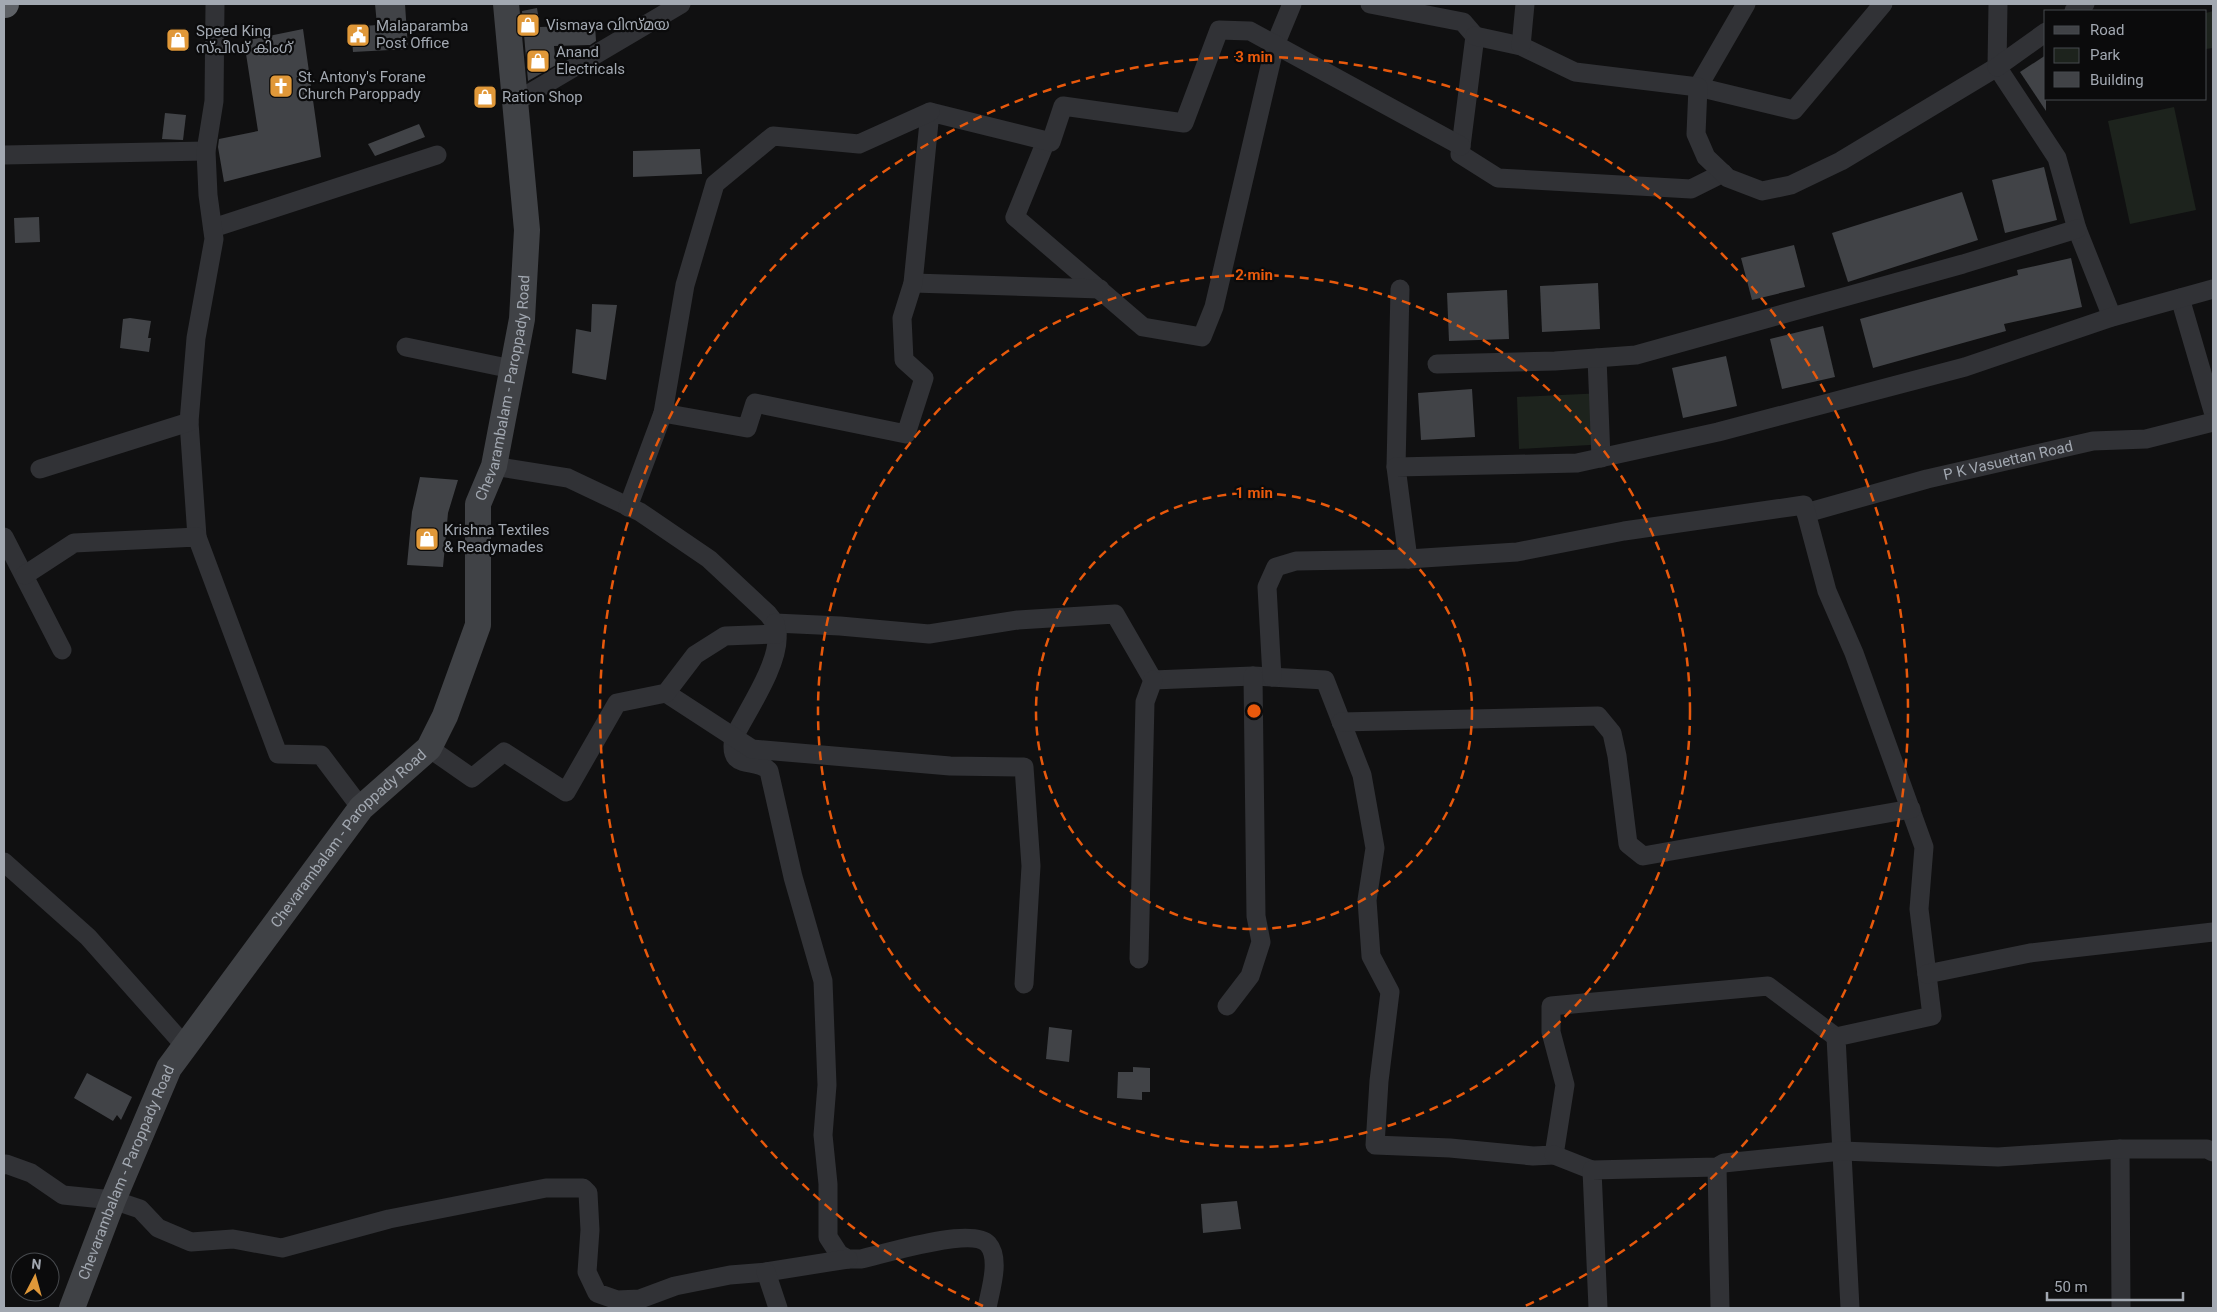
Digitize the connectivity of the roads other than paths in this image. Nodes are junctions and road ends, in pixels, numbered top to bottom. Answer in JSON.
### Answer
{"nodes":[{"id":1,"x":215,"y":4,"type":"edge"},
{"id":2,"x":506,"y":4,"type":"edge"},
{"id":3,"x":680,"y":4,"type":"edge"},
{"id":4,"x":1292,"y":4,"type":"edge"},
{"id":5,"x":1370,"y":4,"type":"edge"},
{"id":6,"x":1525,"y":4,"type":"edge"},
{"id":7,"x":1746,"y":4,"type":"edge"},
{"id":8,"x":1884,"y":4,"type":"edge"},
{"id":9,"x":1998,"y":4,"type":"edge"},
{"id":10,"x":2044,"y":33,"type":"edge"},
{"id":11,"x":1475,"y":36,"type":"junction"},
{"id":12,"x":1275,"y":45,"type":"junction"},
{"id":13,"x":1521,"y":46,"type":"junction"},
{"id":14,"x":1996,"y":67,"type":"junction"},
{"id":15,"x":1698,"y":87,"type":"junction"},
{"id":16,"x":515,"y":102,"type":"junction"},
{"id":17,"x":930,"y":112,"type":"junction"},
{"id":18,"x":1046,"y":141,"type":"junction"},
{"id":19,"x":1462,"y":146,"type":"junction"},
{"id":20,"x":206,"y":151,"type":"junction"},
{"id":21,"x":4,"y":154,"type":"edge"},
{"id":22,"x":436,"y":155,"type":"dead end"},
{"id":23,"x":1723,"y":173,"type":"junction"},
{"id":24,"x":213,"y":228,"type":"junction"},
{"id":25,"x":2077,"y":229,"type":"junction"},
{"id":26,"x":913,"y":283,"type":"junction"},
{"id":27,"x":1100,"y":289,"type":"junction"},
{"id":28,"x":1400,"y":289,"type":"dead end"},
{"id":29,"x":2213,"y":289,"type":"edge"},
{"id":30,"x":2180,"y":298,"type":"junction"},
{"id":31,"x":2112,"y":317,"type":"junction"},
{"id":32,"x":406,"y":347,"type":"dead end"},
{"id":33,"x":1597,"y":358,"type":"junction"},
{"id":34,"x":1437,"y":364,"type":"dead end"},
{"id":35,"x":512,"y":369,"type":"junction"},
{"id":36,"x":2213,"y":411,"type":"edge"},
{"id":37,"x":663,"y":413,"type":"junction"},
{"id":38,"x":189,"y":422,"type":"junction"},
{"id":39,"x":2213,"y":422,"type":"edge"},
{"id":40,"x":1601,"y":458,"type":"junction"},
{"id":41,"x":494,"y":466,"type":"junction"},
{"id":42,"x":1396,"y":467,"type":"junction"},
{"id":43,"x":40,"y":469,"type":"dead end"},
{"id":44,"x":628,"y":506,"type":"junction"},
{"id":45,"x":1806,"y":513,"type":"junction"},
{"id":46,"x":4,"y":537,"type":"edge"},
{"id":47,"x":197,"y":537,"type":"junction"},
{"id":48,"x":1408,"y":559,"type":"junction"},
{"id":49,"x":25,"y":575,"type":"junction"},
{"id":50,"x":776,"y":629,"type":"junction"},
{"id":51,"x":62,"y":650,"type":"dead end"},
{"id":52,"x":1252,"y":676,"type":"junction"},
{"id":53,"x":1272,"y":677,"type":"junction"},
{"id":54,"x":1153,"y":680,"type":"junction"},
{"id":55,"x":666,"y":693,"type":"junction"},
{"id":56,"x":1341,"y":722,"type":"junction"},
{"id":57,"x":734,"y":737,"type":"junction"},
{"id":58,"x":429,"y":748,"type":"junction"},
{"id":59,"x":361,"y":808,"type":"junction"},
{"id":60,"x":1910,"y":809,"type":"junction"},
{"id":61,"x":4,"y":862,"type":"edge"},
{"id":62,"x":2213,"y":932,"type":"edge"},
{"id":63,"x":1139,"y":959,"type":"dead end"},
{"id":64,"x":1927,"y":974,"type":"junction"},
{"id":65,"x":1024,"y":984,"type":"dead end"},
{"id":66,"x":1227,"y":1006,"type":"dead end"},
{"id":67,"x":1836,"y":1038,"type":"junction"},
{"id":68,"x":185,"y":1046,"type":"junction"},
{"id":69,"x":2120,"y":1149,"type":"junction"},
{"id":70,"x":1842,"y":1151,"type":"junction"},
{"id":71,"x":2213,"y":1152,"type":"edge"},
{"id":72,"x":1554,"y":1155,"type":"junction"},
{"id":73,"x":4,"y":1166,"type":"edge"},
{"id":74,"x":1717,"y":1167,"type":"junction"},
{"id":75,"x":1592,"y":1170,"type":"junction"},
{"id":76,"x":113,"y":1200,"type":"junction"},
{"id":77,"x":848,"y":1259,"type":"junction"},
{"id":78,"x":766,"y":1272,"type":"junction"},
{"id":79,"x":72,"y":1308,"type":"edge"},
{"id":80,"x":778,"y":1308,"type":"edge"},
{"id":81,"x":987,"y":1308,"type":"edge"},
{"id":82,"x":1598,"y":1308,"type":"edge"},
{"id":83,"x":1720,"y":1308,"type":"edge"},
{"id":84,"x":1850,"y":1308,"type":"edge"},
{"id":85,"x":2121,"y":1308,"type":"edge"}],
"edges":[{"from":1,"to":20,"type":"street"},
{"from":2,"to":16,"type":"main road","name":"Chevarambalam - Paroppady Road"},
{"from":3,"to":16,"type":"street"},
{"from":4,"to":12,"type":"street"},
{"from":5,"to":11,"type":"street"},
{"from":6,"to":13,"type":"street"},
{"from":7,"to":15,"type":"street"},
{"from":8,"to":15,"type":"street"},
{"from":9,"to":14,"type":"street"},
{"from":10,"to":14,"type":"street"},
{"from":11,"to":13,"type":"street"},
{"from":11,"to":19,"type":"street"},
{"from":12,"to":18,"type":"street"},
{"from":12,"to":19,"type":"street"},
{"from":12,"to":27,"type":"street"},
{"from":13,"to":15,"type":"street"},
{"from":14,"to":23,"type":"street"},
{"from":14,"to":25,"type":"street"},
{"from":15,"to":23,"type":"street"},
{"from":16,"to":35,"type":"main road","name":"Chevarambalam - Paroppady Road"},
{"from":17,"to":18,"type":"street"},
{"from":17,"to":26,"type":"street"},
{"from":17,"to":37,"type":"street"},
{"from":18,"to":27,"type":"street"},
{"from":19,"to":23,"type":"street"},
{"from":20,"to":21,"type":"street"},
{"from":20,"to":24,"type":"street"},
{"from":22,"to":24,"type":"street"},
{"from":24,"to":38,"type":"street"},
{"from":25,"to":31,"type":"street"},
{"from":25,"to":33,"type":"street"},
{"from":26,"to":27,"type":"street"},
{"from":26,"to":37,"type":"street"},
{"from":28,"to":42,"type":"street"},
{"from":29,"to":30,"type":"street"},
{"from":30,"to":31,"type":"street"},
{"from":30,"to":36,"type":"street"},
{"from":31,"to":40,"type":"street"},
{"from":32,"to":35,"type":"street"},
{"from":33,"to":34,"type":"street"},
{"from":33,"to":40,"type":"street"},
{"from":35,"to":41,"type":"main road","name":"Chevarambalam - Paroppady Road"},
{"from":37,"to":44,"type":"street"},
{"from":38,"to":43,"type":"street"},
{"from":38,"to":47,"type":"street"},
{"from":39,"to":45,"type":"street","name":"P K Vasuettan Road"},
{"from":40,"to":42,"type":"street"},
{"from":41,"to":44,"type":"street"},
{"from":41,"to":58,"type":"main road","name":"Chevarambalam - Paroppady Road"},
{"from":42,"to":48,"type":"street"},
{"from":44,"to":50,"type":"street"},
{"from":45,"to":48,"type":"street"},
{"from":45,"to":60,"type":"street"},
{"from":46,"to":49,"type":"street"},
{"from":47,"to":49,"type":"street"},
{"from":47,"to":59,"type":"street"},
{"from":48,"to":53,"type":"street"},
{"from":49,"to":51,"type":"street"},
{"from":50,"to":54,"type":"street"},
{"from":50,"to":55,"type":"street"},
{"from":50,"to":57,"type":"street"},
{"from":52,"to":53,"type":"street"},
{"from":52,"to":54,"type":"street"},
{"from":52,"to":66,"type":"street"},
{"from":53,"to":56,"type":"street"},
{"from":54,"to":63,"type":"street"},
{"from":55,"to":57,"type":"street"},
{"from":55,"to":58,"type":"street"},
{"from":56,"to":60,"type":"street"},
{"from":56,"to":72,"type":"street"},
{"from":57,"to":65,"type":"street"},
{"from":57,"to":77,"type":"street"},
{"from":58,"to":59,"type":"main road","name":"Chevarambalam - Paroppady Road"},
{"from":59,"to":68,"type":"main road","name":"Chevarambalam - Paroppady Road"},
{"from":60,"to":64,"type":"street"},
{"from":61,"to":68,"type":"street"},
{"from":62,"to":64,"type":"street"},
{"from":64,"to":67,"type":"street"},
{"from":67,"to":70,"type":"street"},
{"from":67,"to":72,"type":"street"},
{"from":68,"to":76,"type":"main road","name":"Chevarambalam - Paroppady Road"},
{"from":69,"to":70,"type":"street"},
{"from":69,"to":71,"type":"street"},
{"from":69,"to":85,"type":"street"},
{"from":70,"to":74,"type":"street"},
{"from":70,"to":84,"type":"street"},
{"from":72,"to":75,"type":"street"},
{"from":73,"to":76,"type":"street"},
{"from":74,"to":75,"type":"street"},
{"from":74,"to":83,"type":"street"},
{"from":75,"to":82,"type":"street"},
{"from":76,"to":78,"type":"street"},
{"from":76,"to":79,"type":"main road","name":"Chevarambalam - Paroppady Road"},
{"from":77,"to":78,"type":"street"},
{"from":77,"to":81,"type":"street"},
{"from":78,"to":80,"type":"street"}]}
